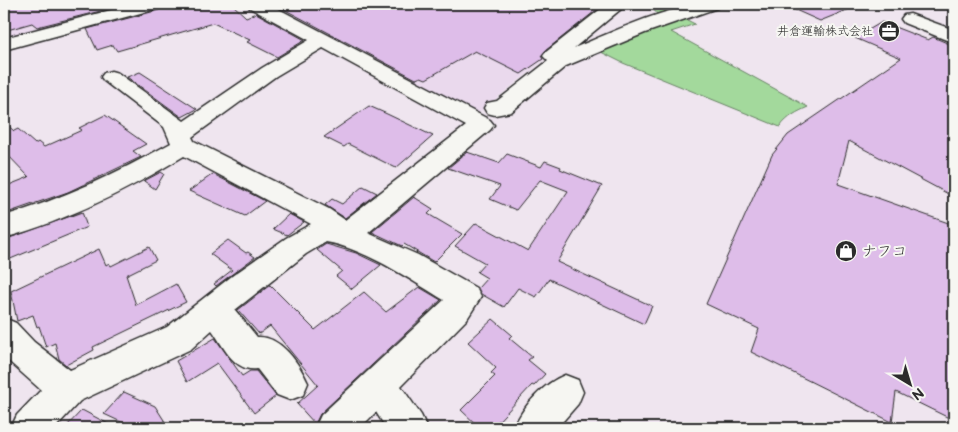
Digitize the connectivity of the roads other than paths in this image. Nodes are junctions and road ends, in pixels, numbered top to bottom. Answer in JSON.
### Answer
{"nodes":[{"id":1,"x":153,"y":4,"type":"edge"},
{"id":2,"x":256,"y":4,"type":"edge"},
{"id":3,"x":618,"y":4,"type":"edge"},
{"id":4,"x":711,"y":4,"type":"edge"},
{"id":5,"x":910,"y":19,"type":"dead end"},
{"id":6,"x":954,"y":37,"type":"edge"},
{"id":7,"x":321,"y":41,"type":"junction"},
{"id":8,"x":4,"y":44,"type":"edge"},
{"id":9,"x":566,"y":53,"type":"junction"},
{"id":10,"x":112,"y":77,"type":"dead end"},
{"id":11,"x":485,"y":115,"type":"junction"},
{"id":12,"x":182,"y":139,"type":"junction"},
{"id":13,"x":4,"y":227,"type":"edge"},
{"id":14,"x":346,"y":235,"type":"junction"},
{"id":15,"x":215,"y":308,"type":"junction"},
{"id":16,"x":4,"y":333,"type":"edge"},
{"id":17,"x":290,"y":383,"type":"dead end"},
{"id":18,"x":378,"y":384,"type":"junction"},
{"id":19,"x":67,"y":389,"type":"junction"},
{"id":20,"x":565,"y":392,"type":"dead end"},
{"id":21,"x":30,"y":428,"type":"edge"},
{"id":22,"x":334,"y":428,"type":"edge"},
{"id":23,"x":408,"y":428,"type":"edge"},
{"id":24,"x":533,"y":428,"type":"edge"}],
"edges":[{"from":1,"to":8,"type":"street"},
{"from":2,"to":7,"type":"street"},
{"from":3,"to":9,"type":"street"},
{"from":4,"to":9,"type":"street"},
{"from":5,"to":6,"type":"street"},
{"from":7,"to":11,"type":"street"},
{"from":7,"to":12,"type":"street"},
{"from":9,"to":11,"type":"street"},
{"from":10,"to":12,"type":"street"},
{"from":11,"to":14,"type":"street"},
{"from":12,"to":13,"type":"street"},
{"from":12,"to":14,"type":"street"},
{"from":14,"to":15,"type":"street"},
{"from":14,"to":18,"type":"street"},
{"from":15,"to":17,"type":"street"},
{"from":15,"to":19,"type":"street"},
{"from":16,"to":19,"type":"street"},
{"from":18,"to":22,"type":"street"},
{"from":18,"to":23,"type":"street"},
{"from":19,"to":21,"type":"street"},
{"from":20,"to":24,"type":"street"}]}
